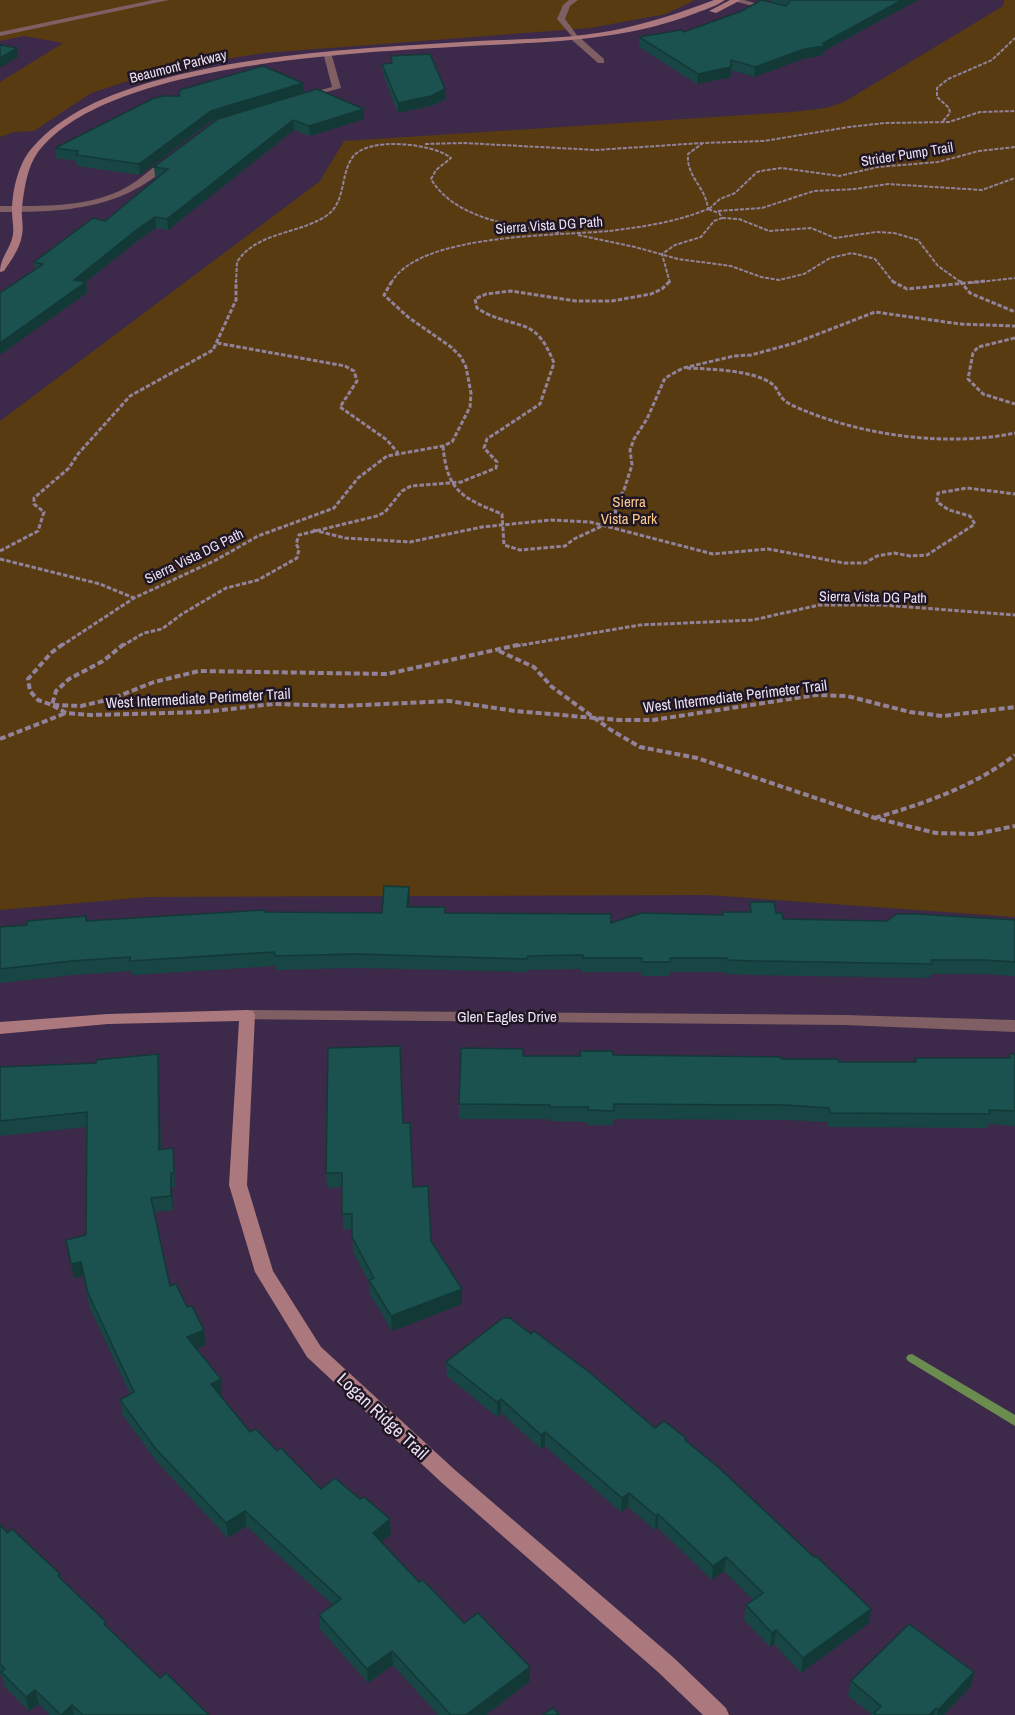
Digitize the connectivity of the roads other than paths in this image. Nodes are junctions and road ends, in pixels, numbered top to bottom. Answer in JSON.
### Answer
{"nodes":[{"id":1,"x":165,"y":0,"type":"edge"},
{"id":2,"x":574,"y":0,"type":"edge"},
{"id":3,"x":721,"y":0,"type":"edge"},
{"id":4,"x":735,"y":0,"type":"edge"},
{"id":5,"x":784,"y":12,"type":"edge"},
{"id":6,"x":0,"y":34,"type":"edge"},
{"id":7,"x":578,"y":40,"type":"junction"},
{"id":8,"x":328,"y":56,"type":"junction"},
{"id":9,"x":601,"y":61,"type":"dead end"},
{"id":10,"x":293,"y":100,"type":"edge"},
{"id":11,"x":181,"y":150,"type":"edge"},
{"id":12,"x":0,"y":209,"type":"edge"},
{"id":13,"x":17,"y":209,"type":"junction"},
{"id":14,"x":0,"y":268,"type":"edge"},
{"id":15,"x":247,"y":1015,"type":"junction"},
{"id":16,"x":1015,"y":1026,"type":"edge"},
{"id":17,"x":0,"y":1028,"type":"edge"},
{"id":18,"x":718,"y":1715,"type":"edge"}],
"edges":[{"from":1,"to":6,"type":"street"},
{"from":2,"to":7,"type":"street"},
{"from":3,"to":7,"type":"street","name":"Beaumont Parkway"},
{"from":4,"to":5,"type":"street"},
{"from":4,"to":7,"type":"street","name":"Beaumont Parkway"},
{"from":7,"to":8,"type":"street","name":"Beaumont Parkway"},
{"from":7,"to":9,"type":"street"},
{"from":8,"to":10,"type":"street"},
{"from":8,"to":13,"type":"street","name":"Beaumont Parkway"},
{"from":11,"to":13,"type":"street"},
{"from":12,"to":13,"type":"street"},
{"from":13,"to":14,"type":"street","name":"Beaumont Parkway"},
{"from":15,"to":16,"type":"street","name":"Glen Eagles Drive"},
{"from":15,"to":17,"type":"street","name":"Glen Eagles Drive"},
{"from":15,"to":18,"type":"street","name":"Logan Ridge Trail"}]}
